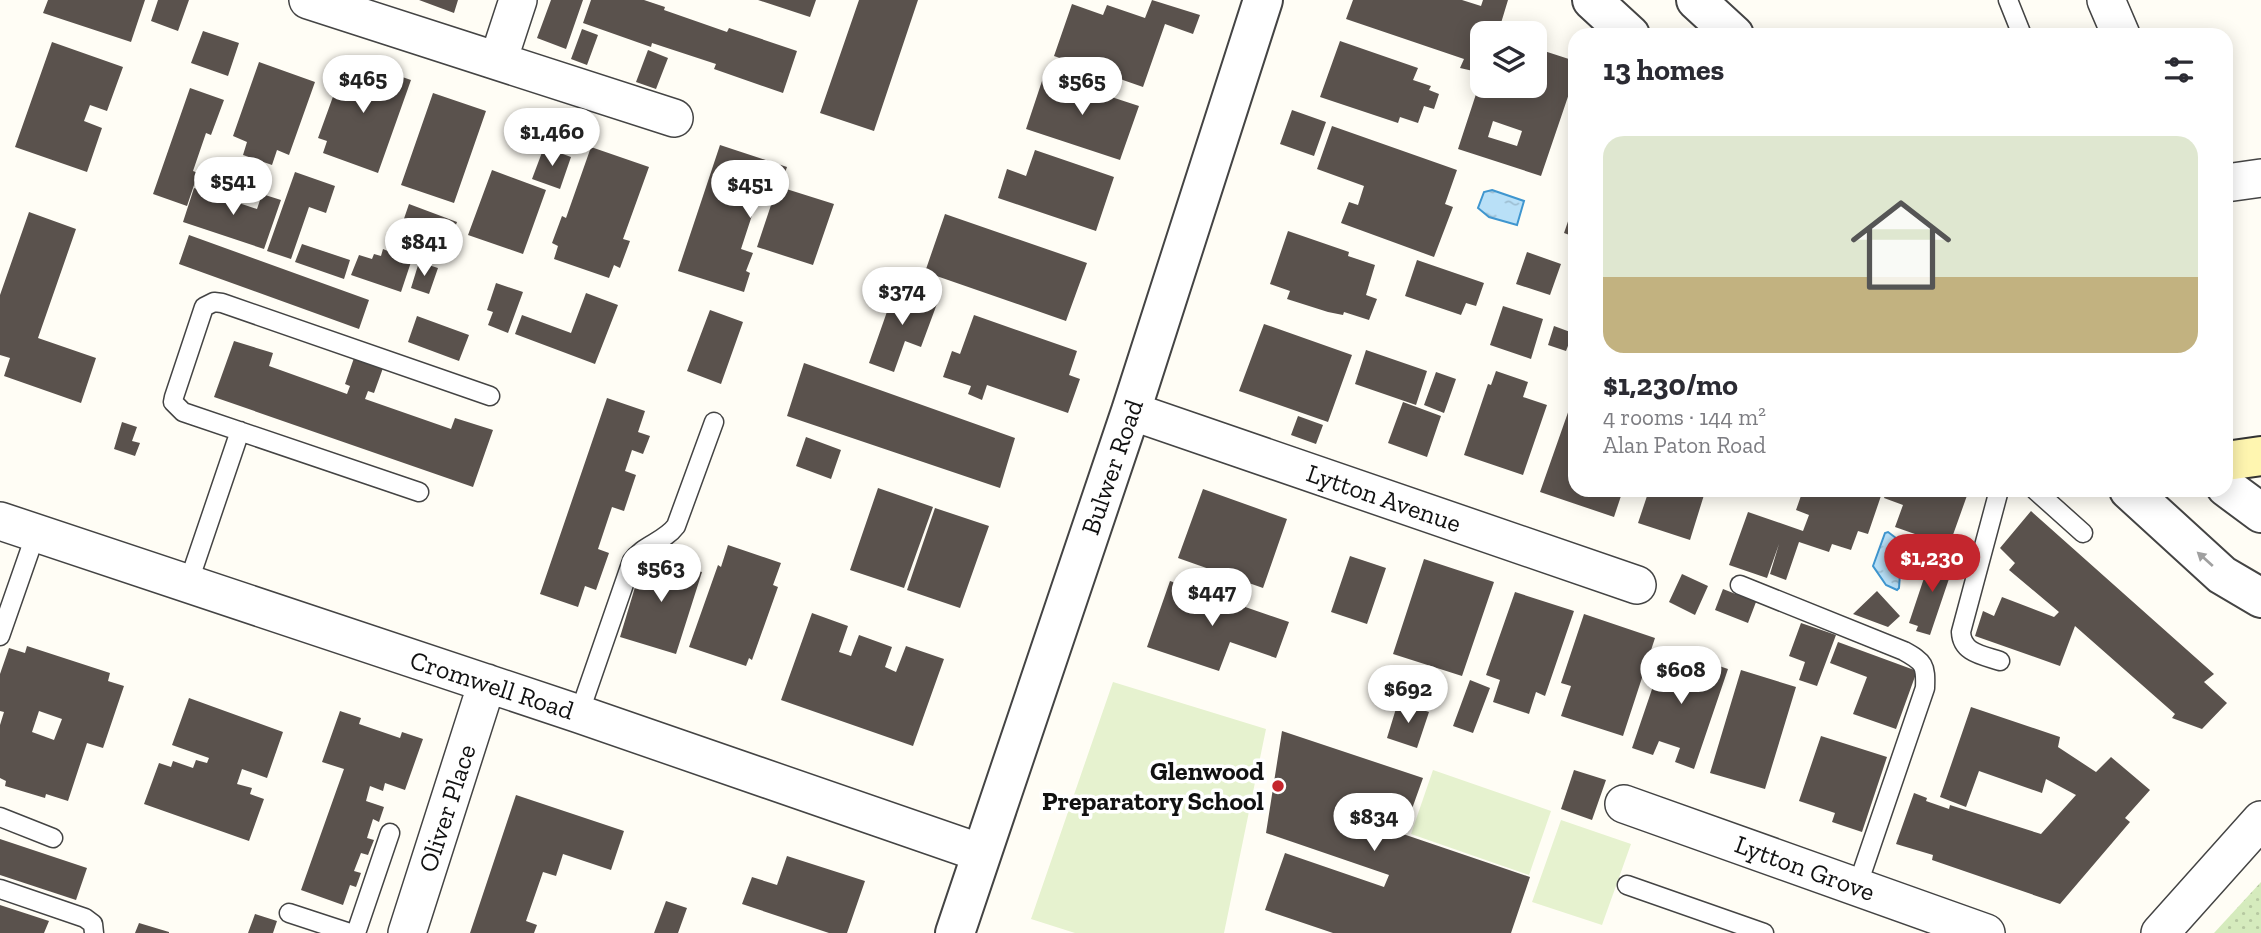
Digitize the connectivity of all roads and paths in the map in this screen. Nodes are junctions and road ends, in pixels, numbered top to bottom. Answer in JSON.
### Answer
{"nodes":[{"id":1,"x":308,"y":0,"type":"edge"},
{"id":2,"x":518,"y":0,"type":"edge"},
{"id":3,"x":1263,"y":0,"type":"edge"},
{"id":4,"x":1592,"y":0,"type":"edge"},
{"id":5,"x":1696,"y":0,"type":"edge"},
{"id":6,"x":2008,"y":0,"type":"edge"},
{"id":7,"x":2106,"y":0,"type":"edge"},
{"id":8,"x":1622,"y":28,"type":"edge"},
{"id":9,"x":1726,"y":28,"type":"edge"},
{"id":10,"x":2019,"y":28,"type":"edge"},
{"id":11,"x":2119,"y":28,"type":"edge"},
{"id":12,"x":498,"y":61,"type":"junction"},
{"id":13,"x":674,"y":118,"type":"dead end"},
{"id":14,"x":2261,"y":178,"type":"edge"},
{"id":15,"x":2233,"y":182,"type":"edge"},
{"id":16,"x":490,"y":396,"type":"dead end"},
{"id":17,"x":1131,"y":411,"type":"junction"},
{"id":18,"x":714,"y":422,"type":"dead end"},
{"id":19,"x":240,"y":432,"type":"junction"},
{"id":20,"x":2261,"y":456,"type":"edge"},
{"id":21,"x":2233,"y":460,"type":"edge"},
{"id":22,"x":419,"y":492,"type":"dead end"},
{"id":23,"x":2233,"y":492,"type":"edge"},
{"id":24,"x":1996,"y":497,"type":"edge"},
{"id":25,"x":2043,"y":497,"type":"edge"},
{"id":26,"x":2137,"y":497,"type":"edge"},
{"id":27,"x":2261,"y":513,"type":"edge"},
{"id":28,"x":11,"y":530,"type":"edge"},
{"id":29,"x":2083,"y":533,"type":"dead end"},
{"id":30,"x":188,"y":584,"type":"junction"},
{"id":31,"x":1637,"y":585,"type":"dead end"},
{"id":32,"x":1740,"y":585,"type":"dead end"},
{"id":33,"x":2261,"y":598,"type":"edge"},
{"id":34,"x":0,"y":636,"type":"edge"},
{"id":35,"x":2000,"y":661,"type":"dead end"},
{"id":36,"x":487,"y":683,"type":"junction"},
{"id":37,"x":579,"y":714,"type":"junction"},
{"id":38,"x":1624,"y":804,"type":"dead end"},
{"id":39,"x":0,"y":817,"type":"edge"},
{"id":40,"x":2261,"y":820,"type":"edge"},
{"id":41,"x":390,"y":833,"type":"dead end"},
{"id":42,"x":53,"y":838,"type":"dead end"},
{"id":43,"x":981,"y":853,"type":"junction"},
{"id":44,"x":1627,"y":885,"type":"dead end"},
{"id":45,"x":1857,"y":887,"type":"junction"},
{"id":46,"x":0,"y":889,"type":"edge"},
{"id":47,"x":289,"y":913,"type":"dead end"},
{"id":48,"x":94,"y":933,"type":"edge"},
{"id":49,"x":350,"y":933,"type":"edge"},
{"id":50,"x":356,"y":933,"type":"edge"},
{"id":51,"x":407,"y":933,"type":"edge"},
{"id":52,"x":954,"y":933,"type":"edge"},
{"id":53,"x":1764,"y":933,"type":"edge"},
{"id":54,"x":1986,"y":933,"type":"edge"},
{"id":55,"x":2160,"y":933,"type":"edge"}],
"edges":[{"from":1,"to":12,"type":"street"},
{"from":2,"to":12,"type":"street"},
{"from":3,"to":17,"type":"street","name":"Bulwer Road"},
{"from":4,"to":8,"type":"street"},
{"from":5,"to":9,"type":"street"},
{"from":6,"to":10,"type":"lane"},
{"from":7,"to":11,"type":"street"},
{"from":12,"to":13,"type":"street"},
{"from":14,"to":15,"type":"street"},
{"from":16,"to":19,"type":"lane"},
{"from":17,"to":31,"type":"street","name":"Lytton Avenue"},
{"from":17,"to":43,"type":"street","name":"Bulwer Road"},
{"from":18,"to":37,"type":"lane"},
{"from":19,"to":22,"type":"lane"},
{"from":19,"to":30,"type":"lane"},
{"from":20,"to":21,"type":"main road"},
{"from":23,"to":27,"type":"street"},
{"from":24,"to":35,"type":"lane"},
{"from":25,"to":29,"type":"lane"},
{"from":33,"to":26,"type":"street","one_way":true},
{"from":28,"to":30,"type":"street","name":"Cromwell Road"},
{"from":28,"to":34,"type":"lane"},
{"from":30,"to":36,"type":"street","name":"Cromwell Road"},
{"from":32,"to":45,"type":"lane"},
{"from":36,"to":37,"type":"street","name":"Cromwell Road"},
{"from":36,"to":51,"type":"street","name":"Oliver Place"},
{"from":37,"to":43,"type":"street","name":"Cromwell Road"},
{"from":38,"to":45,"type":"street","name":"Lytton Grove"},
{"from":39,"to":42,"type":"lane"},
{"from":40,"to":55,"type":"street"},
{"from":41,"to":50,"type":"lane"},
{"from":43,"to":52,"type":"street","name":"Bulwer Road"},
{"from":44,"to":53,"type":"lane"},
{"from":45,"to":54,"type":"street","name":"Lytton Grove"},
{"from":46,"to":48,"type":"lane"},
{"from":47,"to":49,"type":"lane"}]}
